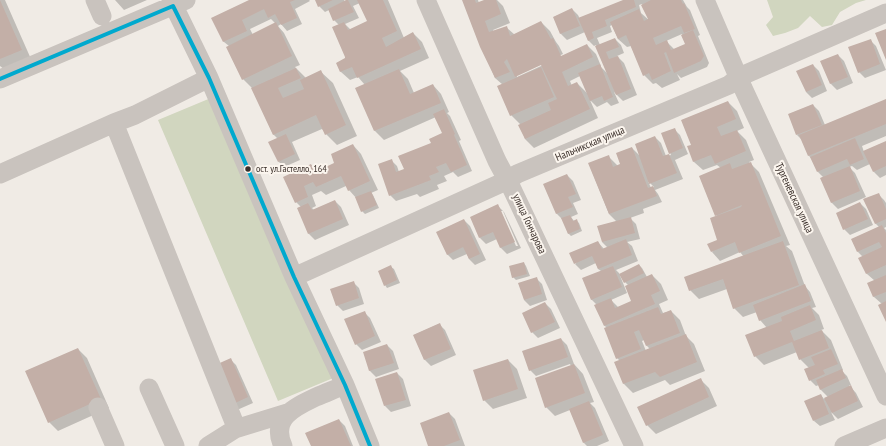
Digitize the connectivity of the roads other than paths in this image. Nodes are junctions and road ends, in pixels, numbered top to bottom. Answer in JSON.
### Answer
{"nodes":[{"id":1,"x":426,"y":0,"type":"edge"},
{"id":2,"x":704,"y":0,"type":"edge"},
{"id":3,"x":176,"y":2,"type":"edge"},
{"id":4,"x":886,"y":13,"type":"edge"},
{"id":5,"x":739,"y":77,"type":"junction"},
{"id":6,"x":209,"y":78,"type":"junction"},
{"id":7,"x":0,"y":79,"type":"edge"},
{"id":8,"x":114,"y":123,"type":"junction"},
{"id":9,"x":0,"y":174,"type":"edge"},
{"id":10,"x":508,"y":180,"type":"junction"},
{"id":11,"x":294,"y":277,"type":"junction"},
{"id":12,"x":345,"y":385,"type":"junction"},
{"id":13,"x":149,"y":388,"type":"dead end"},
{"id":14,"x":886,"y":396,"type":"edge"},
{"id":15,"x":98,"y":407,"type":"dead end"},
{"id":16,"x":287,"y":413,"type":"junction"},
{"id":17,"x":886,"y":428,"type":"edge"},
{"id":18,"x":235,"y":429,"type":"junction"},
{"id":19,"x":115,"y":446,"type":"edge"},
{"id":20,"x":175,"y":446,"type":"edge"},
{"id":21,"x":208,"y":446,"type":"edge"},
{"id":22,"x":283,"y":446,"type":"edge"},
{"id":23,"x":370,"y":446,"type":"edge"},
{"id":24,"x":634,"y":446,"type":"edge"},
{"id":25,"x":844,"y":446,"type":"edge"}],
"edges":[{"from":1,"to":10,"type":"street","name":"улица Гончарова"},
{"from":2,"to":5,"type":"street","name":"Тургеневская улица"},
{"from":3,"to":6,"type":"street"},
{"from":3,"to":7,"type":"street"},
{"from":4,"to":5,"type":"street","name":"Нальчикская улица"},
{"from":5,"to":10,"type":"street","name":"Нальчикская улица"},
{"from":5,"to":14,"type":"street","name":"Тургеневская улица"},
{"from":6,"to":8,"type":"street"},
{"from":6,"to":11,"type":"street"},
{"from":8,"to":9,"type":"street"},
{"from":8,"to":18,"type":"street"},
{"from":10,"to":11,"type":"street","name":"Нальчикская улица"},
{"from":10,"to":24,"type":"street","name":"улица Гончарова"},
{"from":11,"to":12,"type":"street"},
{"from":12,"to":16,"type":"street"},
{"from":12,"to":23,"type":"street"},
{"from":13,"to":20,"type":"street"},
{"from":15,"to":19,"type":"street"},
{"from":16,"to":18,"type":"street"},
{"from":16,"to":22,"type":"street"},
{"from":17,"to":25,"type":"street"},
{"from":18,"to":21,"type":"street"}]}
